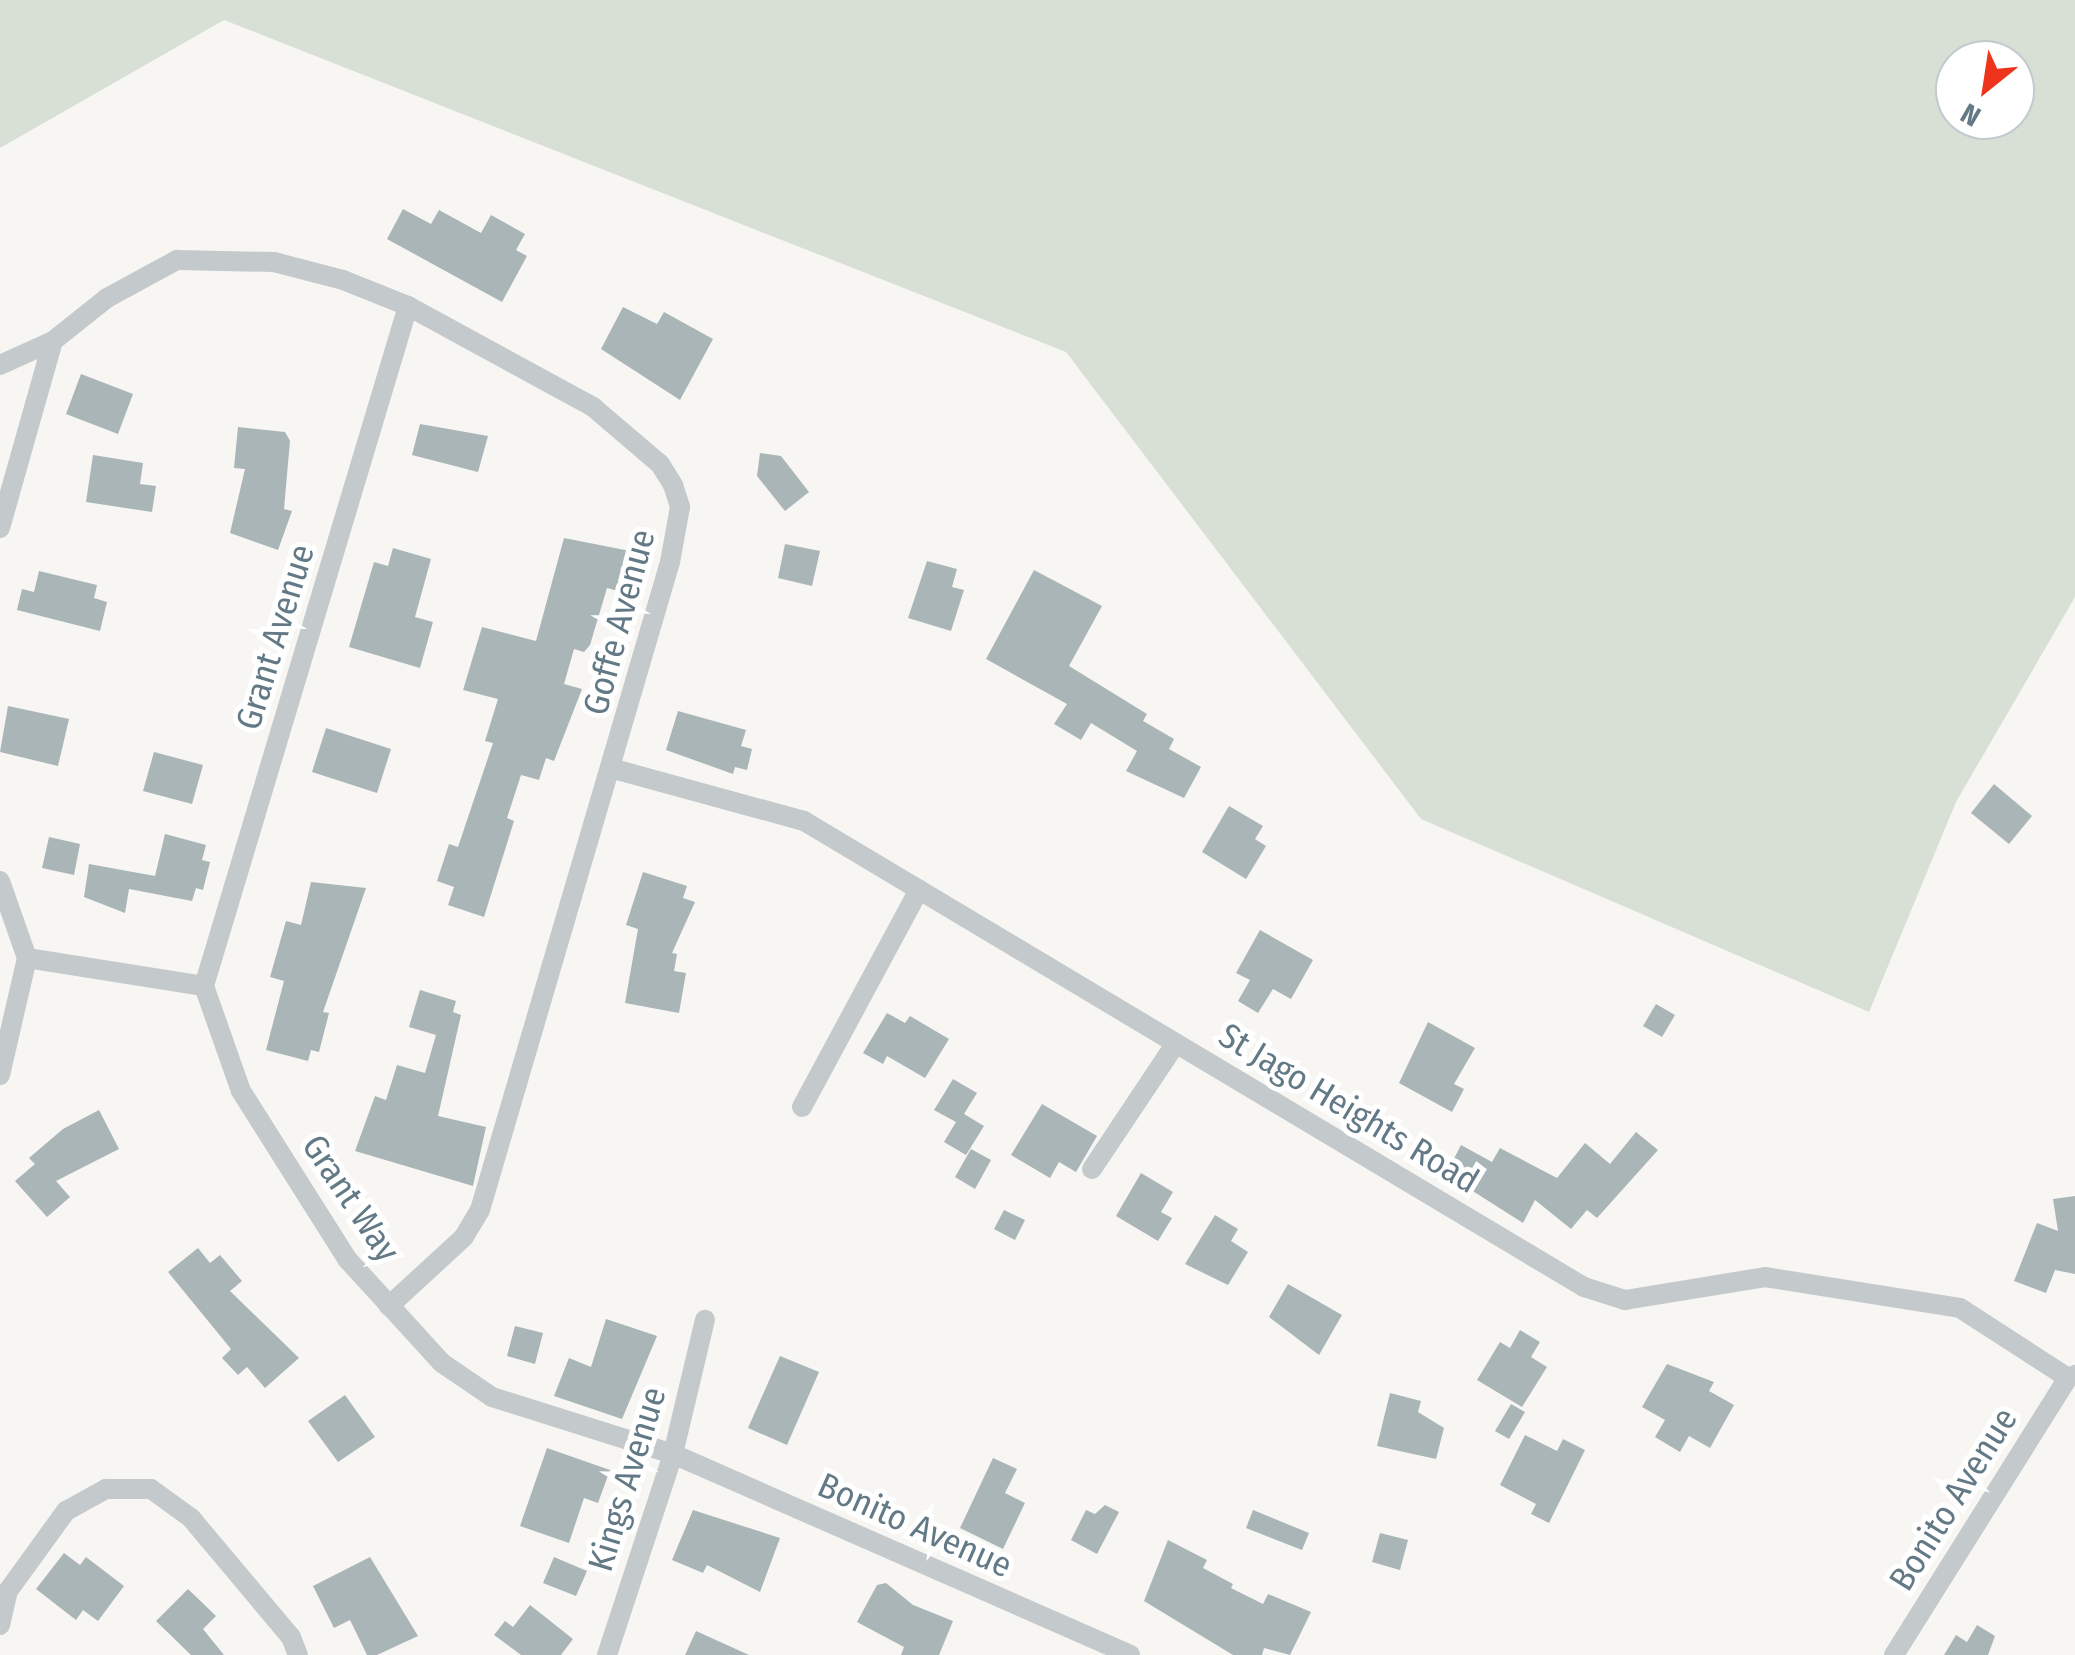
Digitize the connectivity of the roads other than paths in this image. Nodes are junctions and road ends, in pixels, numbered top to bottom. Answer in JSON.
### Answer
{"nodes":[{"id":1,"x":408,"y":306,"type":"junction"},
{"id":2,"x":53,"y":341,"type":"junction"},
{"id":3,"x":0,"y":365,"type":"edge"},
{"id":4,"x":0,"y":528,"type":"edge"},
{"id":5,"x":614,"y":769,"type":"junction"},
{"id":6,"x":0,"y":881,"type":"edge"},
{"id":7,"x":920,"y":890,"type":"junction"},
{"id":8,"x":28,"y":958,"type":"junction"},
{"id":9,"x":204,"y":986,"type":"junction"},
{"id":10,"x":1176,"y":1043,"type":"junction"},
{"id":11,"x":0,"y":1075,"type":"edge"},
{"id":12,"x":802,"y":1107,"type":"dead end"},
{"id":13,"x":1092,"y":1169,"type":"dead end"},
{"id":14,"x":389,"y":1306,"type":"junction"},
{"id":15,"x":705,"y":1320,"type":"dead end"},
{"id":16,"x":2072,"y":1376,"type":"edge"},
{"id":17,"x":673,"y":1454,"type":"junction"},
{"id":18,"x":0,"y":1625,"type":"edge"},
{"id":19,"x":298,"y":1655,"type":"edge"},
{"id":20,"x":607,"y":1655,"type":"edge"},
{"id":21,"x":1130,"y":1655,"type":"edge"},
{"id":22,"x":1894,"y":1655,"type":"edge"}],
"edges":[{"from":1,"to":2,"type":"street","name":"Goffe Avenue"},
{"from":1,"to":5,"type":"street","name":"Goffe Avenue"},
{"from":1,"to":9,"type":"street","name":"Grant Avenue"},
{"from":2,"to":3,"type":"street","name":"Goffe Avenue"},
{"from":2,"to":4,"type":"street"},
{"from":5,"to":7,"type":"street","name":"St Jago Heights Road"},
{"from":5,"to":14,"type":"street","name":"Goffe Avenue"},
{"from":6,"to":8,"type":"street"},
{"from":7,"to":10,"type":"street","name":"St Jago Heights Road"},
{"from":7,"to":12,"type":"street"},
{"from":8,"to":9,"type":"street"},
{"from":8,"to":11,"type":"street"},
{"from":9,"to":14,"type":"street","name":"Grant Way"},
{"from":10,"to":13,"type":"street"},
{"from":10,"to":16,"type":"street","name":"St Jago Heights Road"},
{"from":14,"to":17,"type":"street","name":"Grant Way"},
{"from":15,"to":17,"type":"street","name":"Kings Avenue"},
{"from":16,"to":22,"type":"street","name":"Bonito Avenue"},
{"from":17,"to":20,"type":"street","name":"Kings Avenue"},
{"from":17,"to":21,"type":"street","name":"Bonito Avenue"},
{"from":18,"to":19,"type":"street"}]}
